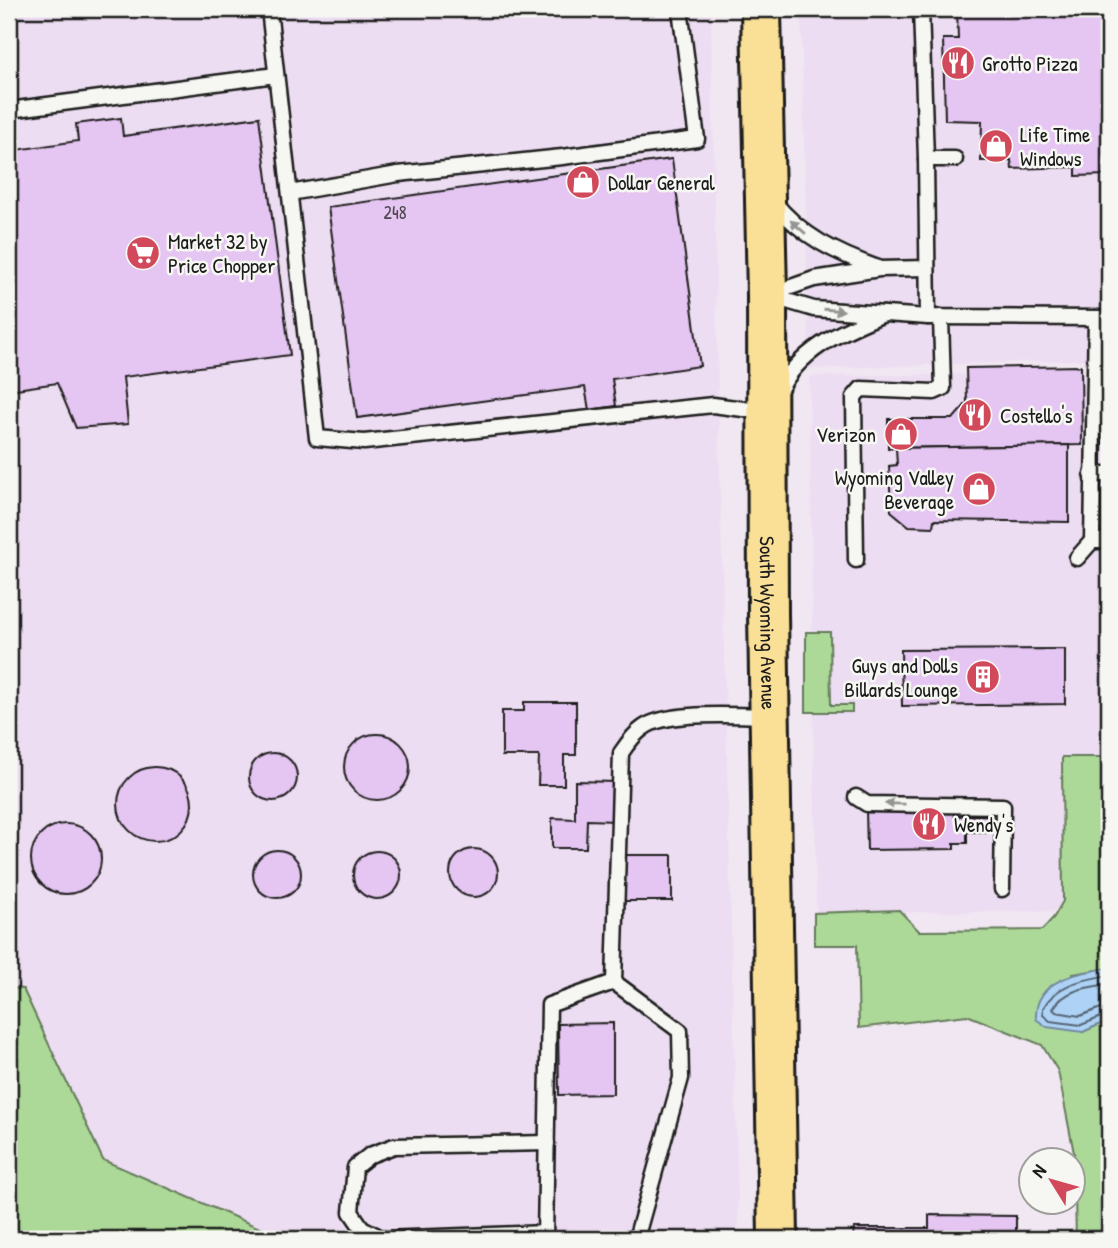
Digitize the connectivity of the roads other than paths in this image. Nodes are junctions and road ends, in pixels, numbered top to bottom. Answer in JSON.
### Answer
{"nodes":[{"id":1,"x":269,"y":9,"type":"edge"},
{"id":2,"x":680,"y":9,"type":"edge"},
{"id":3,"x":761,"y":9,"type":"edge"},
{"id":4,"x":920,"y":9,"type":"edge"},
{"id":5,"x":276,"y":75,"type":"junction"},
{"id":6,"x":9,"y":110,"type":"edge"},
{"id":7,"x":926,"y":159,"type":"junction"},
{"id":8,"x":955,"y":159,"type":"dead end"},
{"id":9,"x":765,"y":191,"type":"junction"},
{"id":10,"x":290,"y":193,"type":"junction"},
{"id":11,"x":928,"y":268,"type":"junction"},
{"id":12,"x":879,"y":269,"type":"junction"},
{"id":13,"x":767,"y":295,"type":"junction"},
{"id":14,"x":884,"y":314,"type":"junction"},
{"id":15,"x":934,"y":317,"type":"junction"},
{"id":16,"x":1103,"y":318,"type":"edge"},
{"id":17,"x":768,"y":412,"type":"junction"},
{"id":18,"x":1092,"y":474,"type":"junction"},
{"id":19,"x":1109,"y":474,"type":"edge"},
{"id":20,"x":1092,"y":541,"type":"junction"},
{"id":21,"x":1109,"y":541,"type":"edge"},
{"id":22,"x":1077,"y":558,"type":"dead end"},
{"id":23,"x":856,"y":560,"type":"dead end"},
{"id":24,"x":770,"y":716,"type":"junction"},
{"id":25,"x":856,"y":797,"type":"dead end"},
{"id":26,"x":1002,"y":889,"type":"dead end"},
{"id":27,"x":614,"y":982,"type":"junction"},
{"id":28,"x":547,"y":1143,"type":"junction"},
{"id":29,"x":545,"y":1236,"type":"edge"},
{"id":30,"x":636,"y":1239,"type":"edge"},
{"id":31,"x":778,"y":1239,"type":"edge"}],
"edges":[{"from":1,"to":5,"type":"lane"},
{"from":2,"to":10,"type":"lane"},
{"from":3,"to":9,"type":"main road","name":"South Wyoming Avenue"},
{"from":4,"to":7,"type":"lane"},
{"from":5,"to":6,"type":"lane"},
{"from":5,"to":10,"type":"lane"},
{"from":7,"to":8,"type":"lane"},
{"from":7,"to":11,"type":"lane"},
{"from":12,"to":9,"type":"lane","one_way":true},
{"from":9,"to":13,"type":"main road","name":"South Wyoming Avenue"},
{"from":10,"to":17,"type":"lane"},
{"from":11,"to":12,"type":"lane"},
{"from":11,"to":15,"type":"lane"},
{"from":12,"to":13,"type":"lane"},
{"from":13,"to":14,"type":"lane","one_way":true},
{"from":13,"to":17,"type":"main road","name":"South Wyoming Avenue"},
{"from":14,"to":15,"type":"lane"},
{"from":14,"to":17,"type":"lane"},
{"from":15,"to":16,"type":"lane"},
{"from":15,"to":23,"type":"lane"},
{"from":16,"to":18,"type":"lane"},
{"from":17,"to":24,"type":"main road","name":"South Wyoming Avenue"},
{"from":18,"to":19,"type":"lane"},
{"from":18,"to":20,"type":"lane"},
{"from":20,"to":21,"type":"lane"},
{"from":20,"to":22,"type":"lane"},
{"from":24,"to":27,"type":"lane"},
{"from":24,"to":31,"type":"main road","name":"South Wyoming Avenue"},
{"from":26,"to":25,"type":"lane","one_way":true},
{"from":27,"to":28,"type":"lane"},
{"from":27,"to":30,"type":"lane"},
{"from":28,"to":29,"type":"lane"},
{"from":28,"to":29,"type":"lane"}]}
